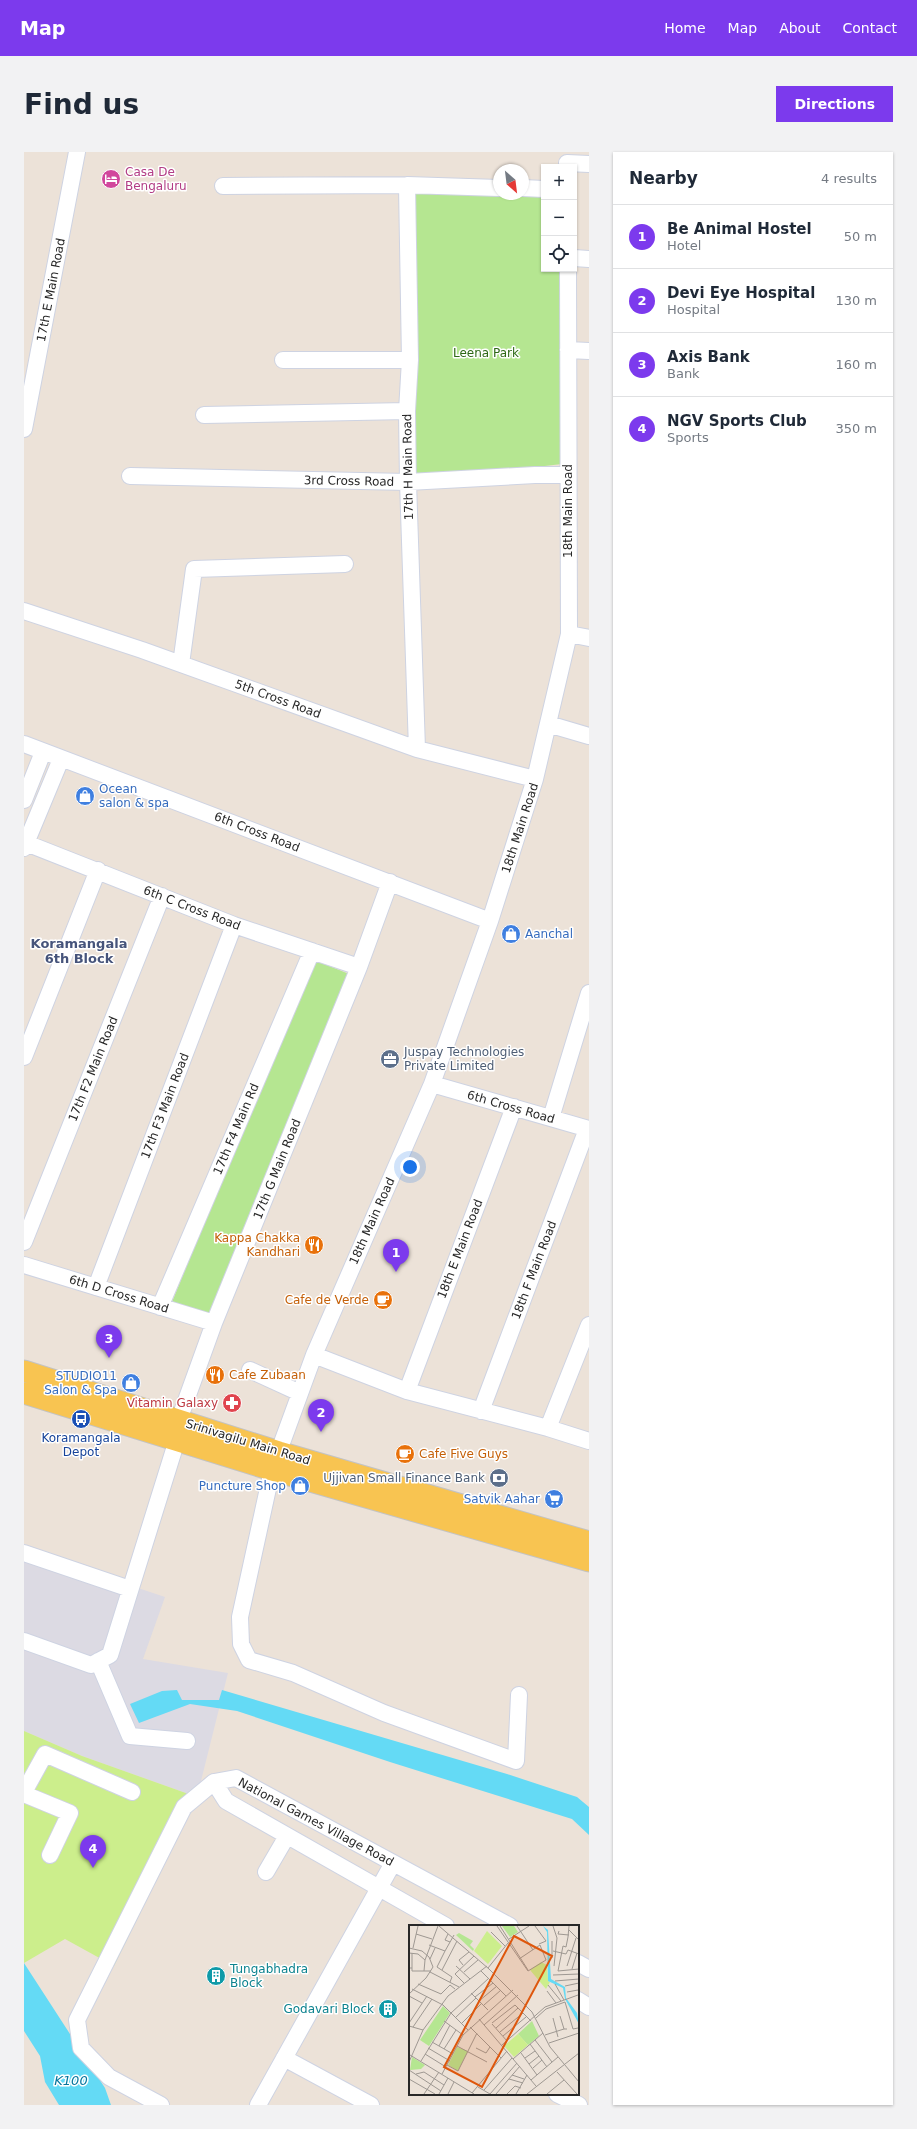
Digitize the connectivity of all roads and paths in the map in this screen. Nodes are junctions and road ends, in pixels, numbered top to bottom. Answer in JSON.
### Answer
{"nodes":[{"id":1,"x":77,"y":152,"type":"edge"},
{"id":2,"x":567,"y":161,"type":"edge"},
{"id":3,"x":589,"y":164,"type":"edge"},
{"id":4,"x":407,"y":185,"type":"junction"},
{"id":5,"x":223,"y":186,"type":"dead end"},
{"id":6,"x":493,"y":188,"type":"edge"},
{"id":7,"x":529,"y":188,"type":"edge"},
{"id":8,"x":541,"y":189,"type":"edge"},
{"id":9,"x":577,"y":258,"type":"edge"},
{"id":10,"x":589,"y":258,"type":"edge"},
{"id":11,"x":568,"y":272,"type":"edge"},
{"id":12,"x":568,"y":350,"type":"junction"},
{"id":13,"x":589,"y":351,"type":"edge"},
{"id":14,"x":283,"y":360,"type":"dead end"},
{"id":15,"x":410,"y":360,"type":"junction"},
{"id":16,"x":28,"y":389,"type":"edge"},
{"id":17,"x":407,"y":412,"type":"junction"},
{"id":18,"x":204,"y":415,"type":"dead end"},
{"id":19,"x":24,"y":429,"type":"edge"},
{"id":20,"x":568,"y":475,"type":"junction"},
{"id":21,"x":130,"y":476,"type":"dead end"},
{"id":22,"x":408,"y":482,"type":"junction"},
{"id":23,"x":345,"y":564,"type":"dead end"},
{"id":24,"x":24,"y":611,"type":"edge"},
{"id":25,"x":569,"y":634,"type":"junction"},
{"id":26,"x":589,"y":638,"type":"edge"},
{"id":27,"x":181,"y":664,"type":"junction"},
{"id":28,"x":548,"y":724,"type":"junction"},
{"id":29,"x":589,"y":736,"type":"edge"},
{"id":30,"x":24,"y":744,"type":"edge"},
{"id":31,"x":417,"y":749,"type":"junction"},
{"id":32,"x":42,"y":752,"type":"junction"},
{"id":33,"x":61,"y":759,"type":"junction"},
{"id":34,"x":535,"y":779,"type":"junction"},
{"id":35,"x":24,"y":800,"type":"edge"},
{"id":36,"x":25,"y":846,"type":"edge"},
{"id":37,"x":98,"y":870,"type":"junction"},
{"id":38,"x":390,"y":882,"type":"junction"},
{"id":39,"x":162,"y":896,"type":"junction"},
{"id":40,"x":490,"y":920,"type":"junction"},
{"id":41,"x":234,"y":925,"type":"junction"},
{"id":42,"x":312,"y":951,"type":"junction"},
{"id":43,"x":359,"y":967,"type":"junction"},
{"id":44,"x":589,"y":993,"type":"edge"},
{"id":45,"x":24,"y":1057,"type":"edge"},
{"id":46,"x":432,"y":1084,"type":"junction"},
{"id":47,"x":514,"y":1108,"type":"junction"},
{"id":48,"x":551,"y":1118,"type":"junction"},
{"id":49,"x":588,"y":1129,"type":"edge"},
{"id":50,"x":24,"y":1242,"type":"edge"},
{"id":51,"x":24,"y":1265,"type":"edge"},
{"id":52,"x":96,"y":1287,"type":"junction"},
{"id":53,"x":160,"y":1307,"type":"junction"},
{"id":54,"x":214,"y":1323,"type":"junction"},
{"id":55,"x":589,"y":1325,"type":"edge"},
{"id":56,"x":314,"y":1355,"type":"junction"},
{"id":57,"x":250,"y":1370,"type":"dead end"},
{"id":58,"x":24,"y":1371,"type":"edge"},
{"id":59,"x":407,"y":1392,"type":"junction"},
{"id":60,"x":300,"y":1393,"type":"junction"},
{"id":61,"x":24,"y":1394,"type":"edge"},
{"id":62,"x":481,"y":1411,"type":"junction"},
{"id":63,"x":548,"y":1428,"type":"junction"},
{"id":64,"x":176,"y":1433,"type":"junction"},
{"id":65,"x":589,"y":1442,"type":"edge"},
{"id":66,"x":276,"y":1461,"type":"junction"},
{"id":67,"x":589,"y":1542,"type":"edge"},
{"id":68,"x":24,"y":1553,"type":"edge"},
{"id":69,"x":589,"y":1561,"type":"edge"},
{"id":70,"x":130,"y":1589,"type":"junction"},
{"id":71,"x":24,"y":1641,"type":"edge"},
{"id":72,"x":98,"y":1661,"type":"junction"},
{"id":73,"x":519,"y":1695,"type":"dead end"},
{"id":74,"x":187,"y":1741,"type":"dead end"},
{"id":75,"x":214,"y":1782,"type":"junction"},
{"id":76,"x":132,"y":1792,"type":"dead end"},
{"id":77,"x":24,"y":1793,"type":"edge"},
{"id":78,"x":287,"y":1836,"type":"junction"},
{"id":79,"x":50,"y":1855,"type":"dead end"},
{"id":80,"x":393,"y":1863,"type":"junction"},
{"id":81,"x":266,"y":1872,"type":"dead end"},
{"id":82,"x":379,"y":1888,"type":"junction"},
{"id":83,"x":444,"y":1925,"type":"edge"},
{"id":84,"x":508,"y":1925,"type":"edge"},
{"id":85,"x":579,"y":1964,"type":"edge"},
{"id":86,"x":589,"y":1969,"type":"edge"},
{"id":87,"x":579,"y":2001,"type":"edge"},
{"id":88,"x":589,"y":2007,"type":"edge"},
{"id":89,"x":284,"y":2058,"type":"junction"},
{"id":90,"x":559,"y":2095,"type":"edge"},
{"id":91,"x":161,"y":2105,"type":"edge"},
{"id":92,"x":258,"y":2105,"type":"edge"},
{"id":93,"x":372,"y":2105,"type":"edge"},
{"id":94,"x":579,"y":2105,"type":"edge"}],
"edges":[{"from":1,"to":16,"type":"street","name":"17th E Main Road"},
{"from":2,"to":3,"type":"street"},
{"from":4,"to":5,"type":"street"},
{"from":4,"to":6,"type":"street"},
{"from":4,"to":15,"type":"street","name":"17th H Main Road"},
{"from":7,"to":8,"type":"street"},
{"from":9,"to":10,"type":"street"},
{"from":11,"to":12,"type":"street","name":"18th Main Road"},
{"from":12,"to":13,"type":"street"},
{"from":12,"to":20,"type":"street","name":"18th Main Road"},
{"from":14,"to":15,"type":"street"},
{"from":15,"to":17,"type":"street","name":"17th H Main Road"},
{"from":16,"to":19,"type":"street","name":"17th E Main Road"},
{"from":17,"to":18,"type":"street"},
{"from":17,"to":22,"type":"street","name":"17th H Main Road"},
{"from":20,"to":22,"type":"street","name":"3rd Cross Road"},
{"from":20,"to":25,"type":"street","name":"18th Main Road"},
{"from":21,"to":22,"type":"street","name":"3rd Cross Road"},
{"from":22,"to":31,"type":"street","name":"17th H Main Road"},
{"from":23,"to":27,"type":"street"},
{"from":24,"to":27,"type":"street","name":"5th Cross Road"},
{"from":25,"to":26,"type":"street"},
{"from":25,"to":28,"type":"street","name":"18th Main Road"},
{"from":27,"to":31,"type":"street","name":"5th Cross Road"},
{"from":28,"to":29,"type":"street"},
{"from":28,"to":34,"type":"street","name":"18th Main Road"},
{"from":30,"to":32,"type":"street","name":"6th Cross Road"},
{"from":31,"to":34,"type":"street","name":"5th Cross Road"},
{"from":32,"to":33,"type":"street","name":"6th Cross Road"},
{"from":32,"to":35,"type":"street"},
{"from":33,"to":36,"type":"street"},
{"from":33,"to":38,"type":"street","name":"6th Cross Road"},
{"from":34,"to":40,"type":"street","name":"18th Main Road"},
{"from":36,"to":37,"type":"street","name":"6th C Cross Road"},
{"from":37,"to":39,"type":"street","name":"6th C Cross Road"},
{"from":37,"to":45,"type":"street"},
{"from":38,"to":40,"type":"street","name":"6th Cross Road"},
{"from":38,"to":43,"type":"street","name":"17th G Main Road"},
{"from":39,"to":41,"type":"street","name":"6th C Cross Road"},
{"from":39,"to":50,"type":"street","name":"17th F2 Main Road"},
{"from":40,"to":46,"type":"street","name":"18th Main Road"},
{"from":41,"to":42,"type":"street","name":"6th C Cross Road"},
{"from":41,"to":52,"type":"street","name":"17th F3 Main Road"},
{"from":42,"to":43,"type":"street","name":"6th C Cross Road"},
{"from":42,"to":53,"type":"street","name":"17th F4 Main Rd"},
{"from":43,"to":54,"type":"street","name":"17th G Main Road"},
{"from":44,"to":48,"type":"street"},
{"from":46,"to":47,"type":"street","name":"6th Cross Road"},
{"from":46,"to":56,"type":"street","name":"18th Main Road"},
{"from":47,"to":48,"type":"street","name":"6th Cross Road"},
{"from":47,"to":59,"type":"street","name":"18th E Main Road"},
{"from":48,"to":49,"type":"street","name":"6th Cross Road"},
{"from":49,"to":62,"type":"street","name":"18th F Main Road"},
{"from":51,"to":52,"type":"street","name":"6th D Cross Road"},
{"from":52,"to":53,"type":"street","name":"6th D Cross Road"},
{"from":53,"to":54,"type":"street","name":"6th D Cross Road"},
{"from":54,"to":64,"type":"street","name":"17th G Main Road"},
{"from":55,"to":63,"type":"street"},
{"from":56,"to":59,"type":"street"},
{"from":56,"to":60,"type":"street","name":"18th Main Road"},
{"from":57,"to":60,"type":"street"},
{"from":58,"to":64,"type":"main road","name":"Srinivagilu Main Road"},
{"from":59,"to":62,"type":"street"},
{"from":60,"to":66,"type":"street","name":"18th Main Road"},
{"from":61,"to":64,"type":"main road","name":"Srinivagilu Main Road"},
{"from":62,"to":63,"type":"street"},
{"from":63,"to":65,"type":"street"},
{"from":64,"to":66,"type":"main road","name":"Srinivagilu Main Road"},
{"from":64,"to":70,"type":"street","name":"17th G Main Road"},
{"from":66,"to":67,"type":"main road","name":"Srinivagilu Main Road"},
{"from":66,"to":69,"type":"main road","name":"Srinivagilu Main Road"},
{"from":66,"to":73,"type":"street","name":"18th Main Road"},
{"from":68,"to":70,"type":"street"},
{"from":70,"to":72,"type":"street","name":"17th G Main Road"},
{"from":71,"to":72,"type":"street"},
{"from":72,"to":74,"type":"street"},
{"from":75,"to":78,"type":"street","name":"National Games Village Road"},
{"from":75,"to":80,"type":"street","name":"National Games Village Road"},
{"from":75,"to":91,"type":"street"},
{"from":76,"to":77,"type":"street"},
{"from":77,"to":79,"type":"street"},
{"from":78,"to":81,"type":"street"},
{"from":78,"to":82,"type":"street","name":"National Games Village Road"},
{"from":80,"to":82,"type":"street"},
{"from":80,"to":84,"type":"street","name":"National Games Village Road"},
{"from":82,"to":83,"type":"street","name":"National Games Village Road"},
{"from":82,"to":89,"type":"street"},
{"from":85,"to":86,"type":"street"},
{"from":87,"to":88,"type":"street"},
{"from":89,"to":92,"type":"street"},
{"from":89,"to":93,"type":"street"},
{"from":90,"to":94,"type":"street"}]}
